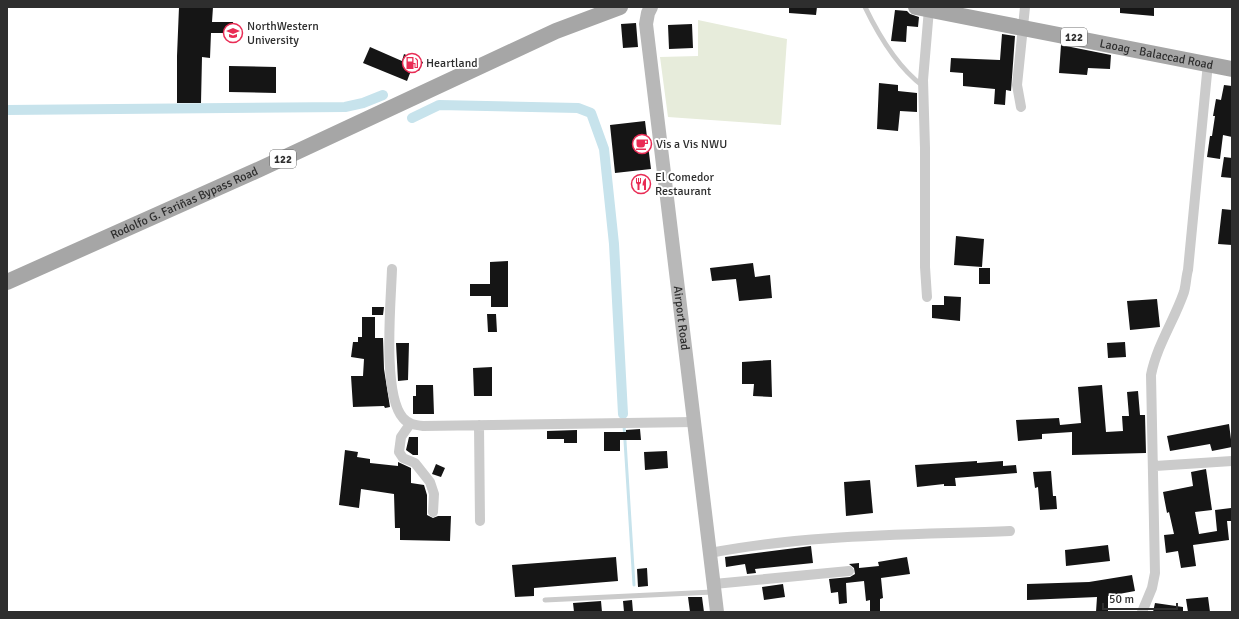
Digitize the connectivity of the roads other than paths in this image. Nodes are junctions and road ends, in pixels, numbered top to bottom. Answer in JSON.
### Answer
{"nodes":[{"id":1,"x":588,"y":7,"type":"edge"},
{"id":2,"x":620,"y":7,"type":"edge"},
{"id":3,"x":639,"y":7,"type":"edge"},
{"id":4,"x":651,"y":7,"type":"edge"},
{"id":5,"x":865,"y":7,"type":"edge"},
{"id":6,"x":1025,"y":7,"type":"edge"},
{"id":7,"x":923,"y":8,"type":"edge"},
{"id":8,"x":646,"y":24,"type":"junction"},
{"id":9,"x":1024,"y":28,"type":"junction"},
{"id":10,"x":556,"y":31,"type":"junction"},
{"id":11,"x":1208,"y":63,"type":"junction"},
{"id":12,"x":1232,"y":69,"type":"edge"},
{"id":13,"x":924,"y":87,"type":"junction"},
{"id":14,"x":1021,"y":107,"type":"dead end"},
{"id":15,"x":392,"y":268,"type":"dead end"},
{"id":16,"x":7,"y":282,"type":"edge"},
{"id":17,"x":927,"y":297,"type":"dead end"},
{"id":18,"x":694,"y":422,"type":"junction"},
{"id":19,"x":410,"y":424,"type":"junction"},
{"id":20,"x":479,"y":425,"type":"junction"},
{"id":21,"x":1232,"y":461,"type":"edge"},
{"id":22,"x":1154,"y":466,"type":"junction"},
{"id":23,"x":433,"y":512,"type":"dead end"},
{"id":24,"x":480,"y":521,"type":"dead end"},
{"id":25,"x":1010,"y":531,"type":"dead end"},
{"id":26,"x":710,"y":553,"type":"junction"},
{"id":27,"x":849,"y":571,"type":"dead end"},
{"id":28,"x":714,"y":588,"type":"junction"},
{"id":29,"x":545,"y":600,"type":"dead end"},
{"id":30,"x":717,"y":612,"type":"edge"},
{"id":31,"x":1142,"y":612,"type":"edge"}],
"edges":[{"from":1,"to":10,"type":"main road","name":"Rodolfo G. Fariñas Bypass Road","number":"122"},
{"from":2,"to":10,"type":"main road","name":"Rodolfo G. Fariñas Bypass Road","number":"122"},
{"from":3,"to":8,"type":"main road"},
{"from":4,"to":8,"type":"main road"},
{"from":5,"to":13,"type":"lane"},
{"from":6,"to":9,"type":"street"},
{"from":7,"to":9,"type":"main road","name":"Laoag - Balaccad Road","number":"122"},
{"from":7,"to":13,"type":"street"},
{"from":8,"to":18,"type":"main road","name":"Airport Road"},
{"from":9,"to":11,"type":"main road","name":"Laoag - Balaccad Road","number":"122"},
{"from":9,"to":14,"type":"street"},
{"from":10,"to":16,"type":"main road","name":"Rodolfo G. Fariñas Bypass Road","number":"122"},
{"from":11,"to":12,"type":"main road","name":"Laoag - Balaccad Road","number":"122"},
{"from":11,"to":22,"type":"street"},
{"from":13,"to":17,"type":"street"},
{"from":15,"to":19,"type":"street"},
{"from":18,"to":20,"type":"street"},
{"from":18,"to":26,"type":"main road","name":"Airport Road"},
{"from":19,"to":20,"type":"street"},
{"from":19,"to":23,"type":"street"},
{"from":20,"to":24,"type":"street"},
{"from":21,"to":22,"type":"street"},
{"from":22,"to":31,"type":"street"},
{"from":25,"to":26,"type":"street"},
{"from":26,"to":28,"type":"main road","name":"Airport Road"},
{"from":27,"to":28,"type":"street"},
{"from":28,"to":29,"type":"lane"},
{"from":28,"to":30,"type":"main road","name":"Airport Road"}]}
